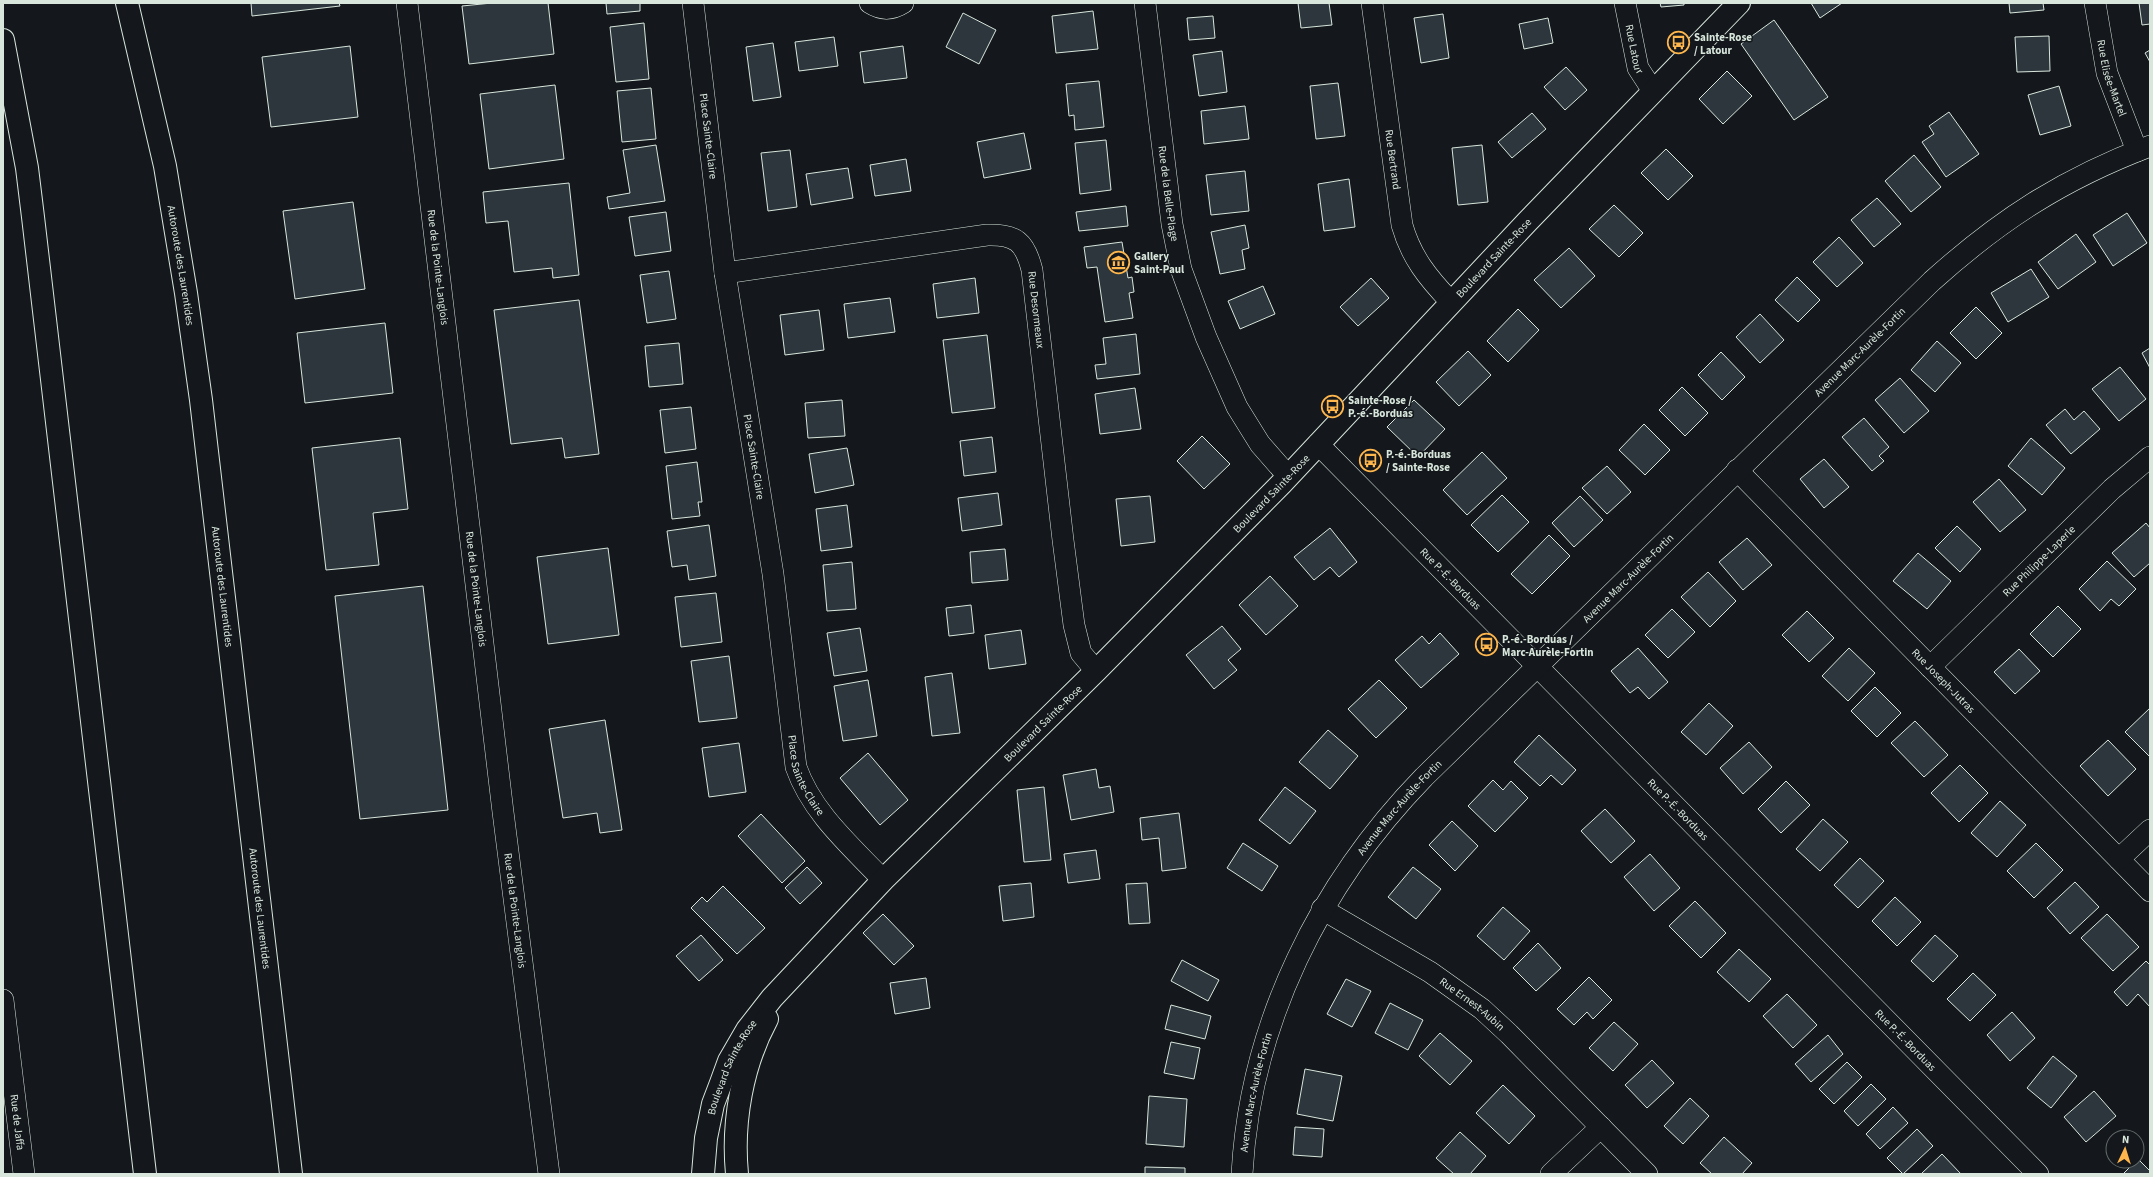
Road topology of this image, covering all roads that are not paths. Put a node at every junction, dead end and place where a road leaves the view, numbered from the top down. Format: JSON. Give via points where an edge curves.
{"nodes":[{"id":1,"x":127,"y":3,"type":"edge"},
{"id":2,"x":407,"y":3,"type":"edge"},
{"id":3,"x":693,"y":3,"type":"edge"},
{"id":4,"x":698,"y":3,"type":"edge"},
{"id":5,"x":870,"y":3,"type":"edge"},
{"id":6,"x":903,"y":3,"type":"edge"},
{"id":7,"x":1145,"y":3,"type":"edge"},
{"id":8,"x":1372,"y":3,"type":"edge"},
{"id":9,"x":1625,"y":3,"type":"edge"},
{"id":10,"x":1739,"y":3,"type":"edge"},
{"id":11,"x":2094,"y":3,"type":"edge"},
{"id":12,"x":3,"y":40,"type":"edge"},
{"id":13,"x":1653,"y":91,"type":"junction"},
{"id":14,"x":2143,"y":148,"type":"edge"},
{"id":15,"x":725,"y":273,"type":"junction"},
{"id":16,"x":1451,"y":302,"type":"junction"},
{"id":17,"x":1318,"y":444,"type":"junction"},
{"id":18,"x":2150,"y":457,"type":"edge"},
{"id":19,"x":1737,"y":470,"type":"junction"},
{"id":20,"x":1288,"y":476,"type":"junction"},
{"id":21,"x":1538,"y":666,"type":"junction"},
{"id":22,"x":1930,"y":667,"type":"junction"},
{"id":23,"x":1096,"y":671,"type":"junction"},
{"id":24,"x":2150,"y":830,"type":"edge"},
{"id":25,"x":2119,"y":859,"type":"junction"},
{"id":26,"x":883,"y":880,"type":"junction"},
{"id":27,"x":2150,"y":891,"type":"edge"},
{"id":28,"x":1322,"y":909,"type":"junction"},
{"id":29,"x":794,"y":975,"type":"junction"},
{"id":30,"x":3,"y":1000,"type":"edge"},
{"id":31,"x":1601,"y":1127,"type":"junction"},
{"id":32,"x":24,"y":1174,"type":"edge"},
{"id":33,"x":145,"y":1174,"type":"edge"},
{"id":34,"x":292,"y":1174,"type":"edge"},
{"id":35,"x":549,"y":1174,"type":"edge"},
{"id":36,"x":703,"y":1174,"type":"edge"},
{"id":37,"x":737,"y":1174,"type":"edge"},
{"id":38,"x":1242,"y":1174,"type":"edge"},
{"id":39,"x":1551,"y":1174,"type":"edge"},
{"id":40,"x":1647,"y":1174,"type":"edge"},
{"id":41,"x":2038,"y":1174,"type":"edge"}],
"edges":[{"from":1,"to":34,"type":"main road","name":"Autoroute des Laurentides","via":[[164,166],[186,293],[201,400]]},
{"from":2,"to":35,"type":"street","name":"Rue de la Pointe-Langlois","via":[[500,789]]},
{"from":3,"to":4,"type":"street","name":"Place Sainte-Claire"},
{"from":3,"to":15,"type":"street","name":"Place Sainte-Claire"},
{"from":5,"to":6,"type":"street","via":[[883,8],[893,8]]},
{"from":7,"to":20,"type":"street","name":"Rue de la Belle-Plage","via":[[1172,224],[1181,269],[1206,337],[1237,407],[1260,444]]},
{"from":8,"to":16,"type":"street","name":"Rue Bertrand","via":[[1402,225],[1408,246],[1418,264]]},
{"from":9,"to":13,"type":"street","name":"Rue Latour","via":[[1638,68]]},
{"from":10,"to":13,"type":"main road","name":"Boulevard Sainte-Rose"},
{"from":11,"to":14,"type":"street","name":"Rue Elisée-Martel","via":[[2108,73]]},
{"from":12,"to":33,"type":"main road","via":[[33,217]]},
{"from":13,"to":16,"type":"main road","name":"Boulevard Sainte-Rose"},
{"from":14,"to":19,"type":"street","name":"Avenue Marc-Aurèle-Fortin","via":[[2100,166],[2046,194],[2010,217],[1965,252]]},
{"from":15,"to":23,"type":"street","name":"Rue Desormeaux","via":[[987,235],[1008,236],[1023,246],[1032,270],[1074,625],[1081,653]]},
{"from":15,"to":26,"type":"street","name":"Place Sainte-Claire","via":[[773,574],[796,767],[807,792],[825,818]]},
{"from":16,"to":17,"type":"main road","name":"Boulevard Sainte-Rose"},
{"from":17,"to":20,"type":"main road","name":"Boulevard Sainte-Rose"},
{"from":17,"to":21,"type":"street","name":"Rue P.-É.-Borduas"},
{"from":18,"to":22,"type":"street","name":"Rue Philippe-Laperle","via":[[2112,490]]},
{"from":19,"to":21,"type":"street","name":"Avenue Marc-Aurèle-Fortin"},
{"from":19,"to":22,"type":"street","name":"Rue Joseph-Jutras"},
{"from":20,"to":23,"type":"main road","name":"Boulevard Sainte-Rose"},
{"from":21,"to":28,"type":"street","name":"Avenue Marc-Aurèle-Fortin","via":[[1388,815],[1356,856]]},
{"from":21,"to":41,"type":"street","name":"Rue P.-É.-Borduas"},
{"from":22,"to":25,"type":"street","name":"Rue Joseph-Jutras"},
{"from":23,"to":26,"type":"main road","name":"Boulevard Sainte-Rose"},
{"from":24,"to":25,"type":"street"},
{"from":25,"to":27,"type":"street","name":"Rue Joseph-Jutras"},
{"from":26,"to":29,"type":"main road","name":"Boulevard Sainte-Rose"},
{"from":28,"to":31,"type":"street","name":"Rue Ernest-Aubin","via":[[1430,972],[1477,1005]]},
{"from":28,"to":38,"type":"street","name":"Avenue Marc-Aurèle-Fortin","via":[[1290,973],[1266,1038],[1250,1103]]},
{"from":29,"to":36,"type":"main road","name":"Boulevard Sainte-Rose","via":[[752,1023],[729,1061],[712,1110],[706,1138]]},
{"from":29,"to":37,"type":"main road","name":"Boulevard Sainte-Rose","via":[[765,1022],[743,1083],[736,1126]]},
{"from":30,"to":32,"type":"street","name":"Rue de Jaffa"},
{"from":31,"to":39,"type":"street"},
{"from":31,"to":40,"type":"street","name":"Rue Ernest-Aubin"}]}
